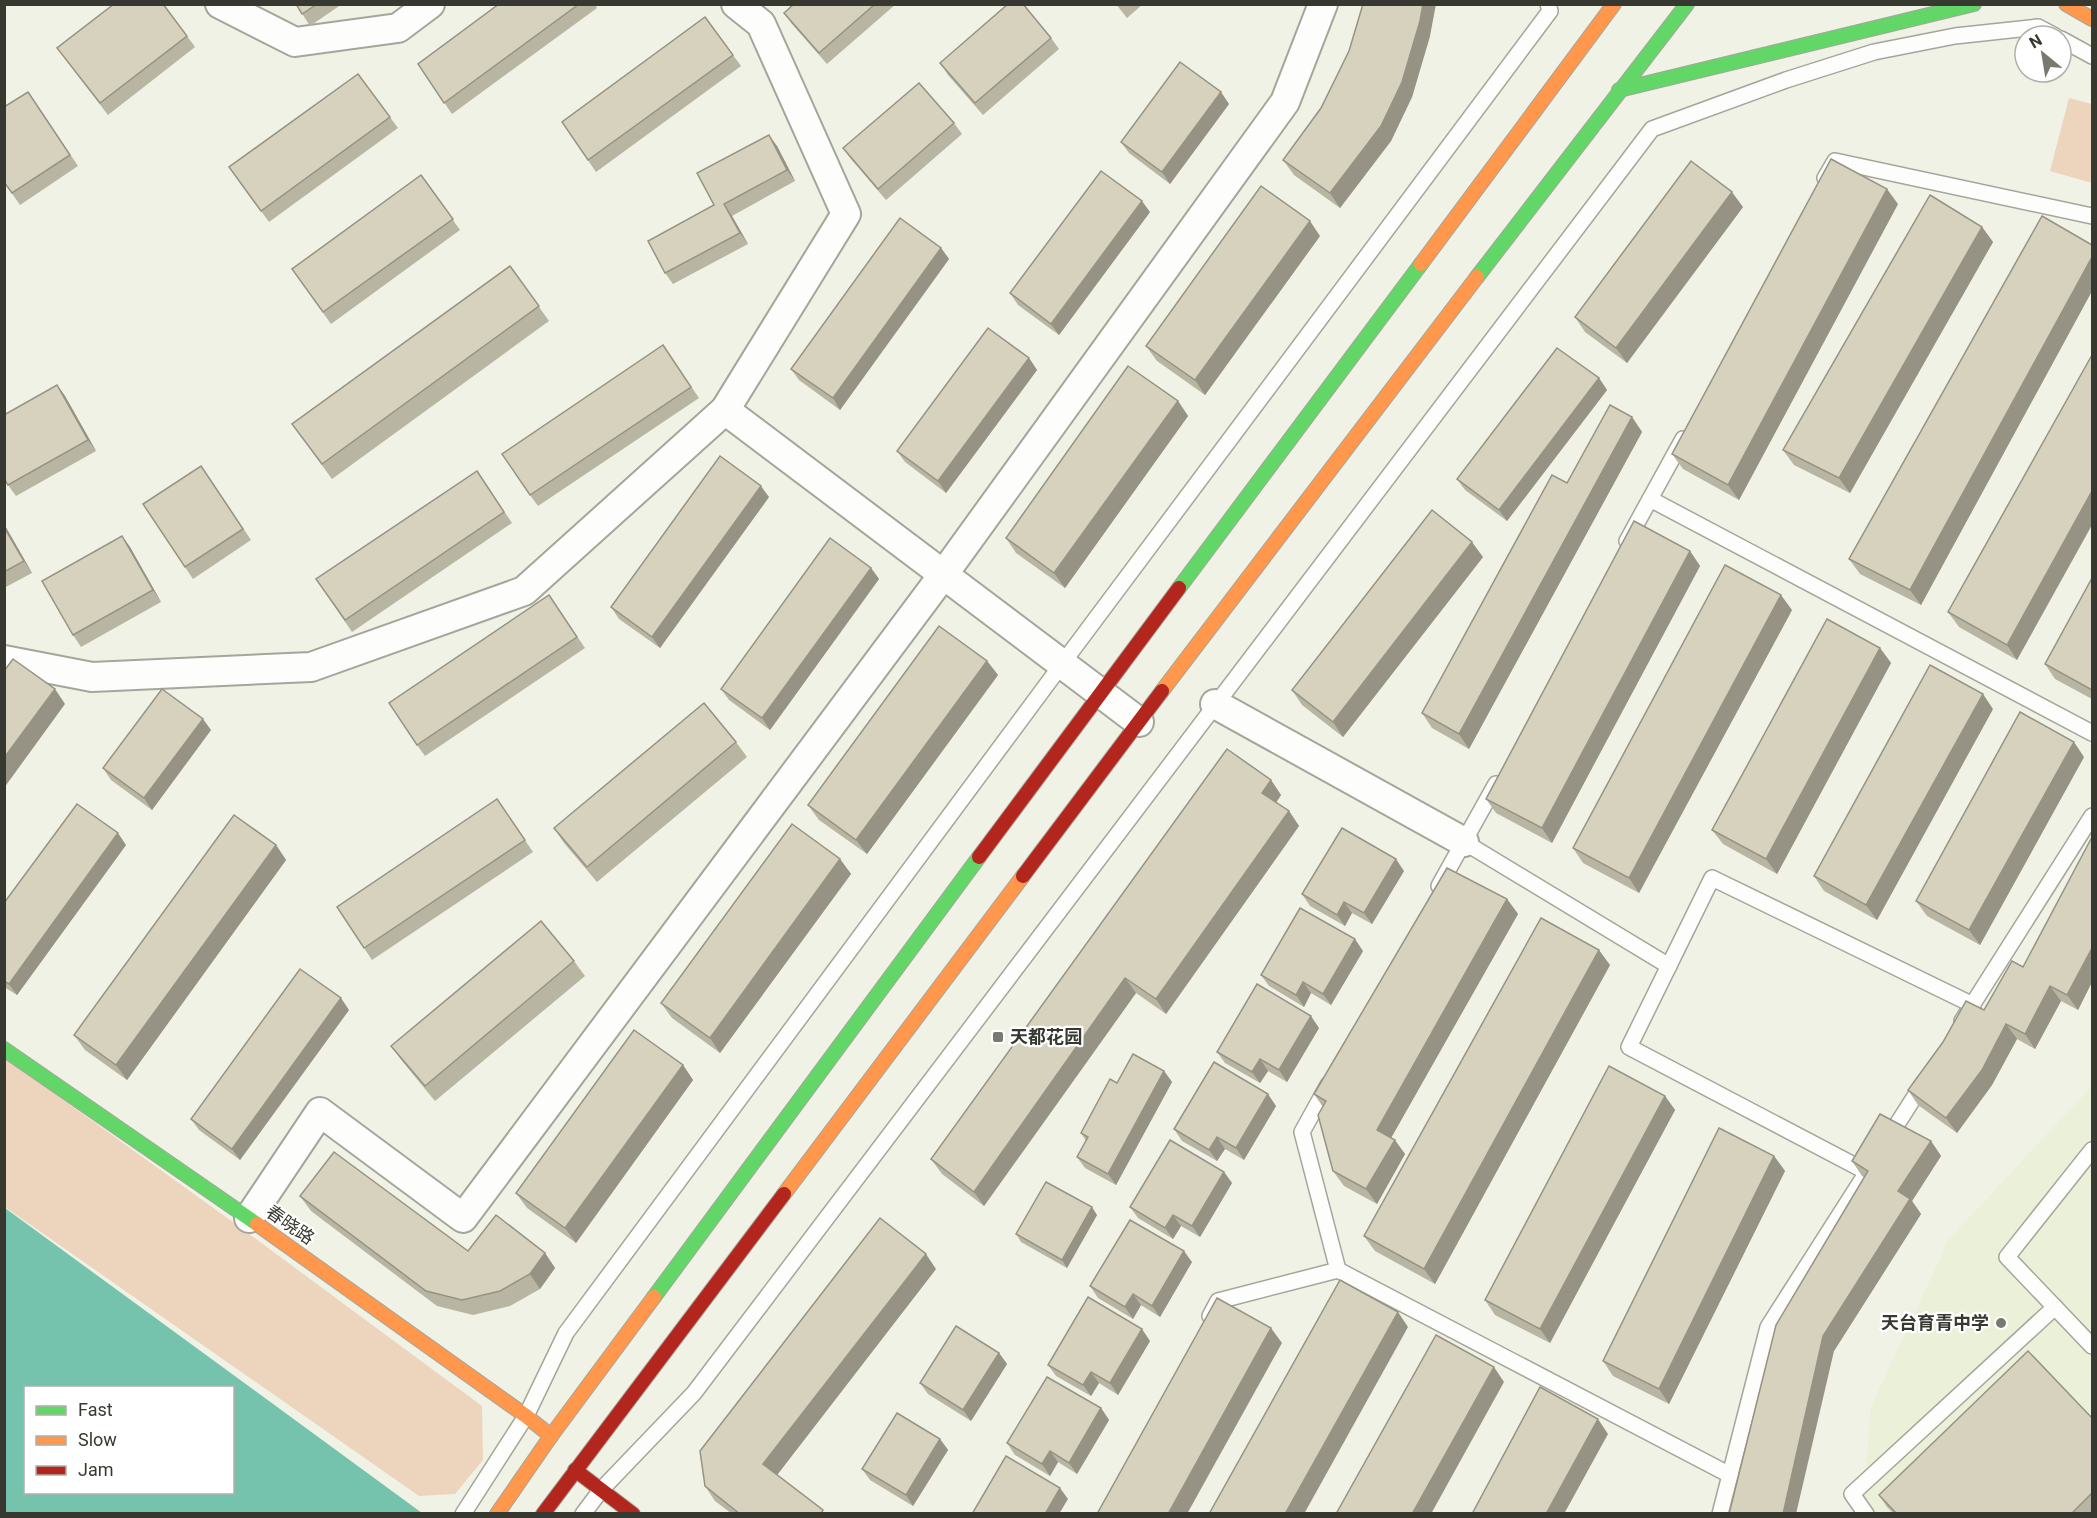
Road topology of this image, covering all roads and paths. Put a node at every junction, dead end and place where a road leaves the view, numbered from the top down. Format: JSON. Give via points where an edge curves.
{"nodes":[{"id":1,"x":220,"y":4,"type":"edge"},
{"id":2,"x":430,"y":4,"type":"edge"},
{"id":3,"x":736,"y":4,"type":"edge"},
{"id":4,"x":1323,"y":4,"type":"edge"},
{"id":5,"x":1548,"y":4,"type":"edge"},
{"id":6,"x":1614,"y":4,"type":"edge"},
{"id":7,"x":1687,"y":4,"type":"edge"},
{"id":8,"x":1974,"y":4,"type":"edge"},
{"id":9,"x":2066,"y":4,"type":"edge"},
{"id":10,"x":1593,"y":14,"type":"dead end"},
{"id":11,"x":2092,"y":19,"type":"edge"},
{"id":12,"x":2013,"y":30,"type":"edge"},
{"id":13,"x":1593,"y":34,"type":"junction"},
{"id":14,"x":2073,"y":46,"type":"edge"},
{"id":15,"x":2092,"y":56,"type":"edge"},
{"id":16,"x":1619,"y":90,"type":"junction"},
{"id":17,"x":1818,"y":192,"type":"edge"},
{"id":18,"x":2092,"y":216,"type":"edge"},
{"id":19,"x":725,"y":410,"type":"junction"},
{"id":20,"x":1689,"y":428,"type":"edge"},
{"id":21,"x":1650,"y":499,"type":"junction"},
{"id":22,"x":1622,"y":551,"type":"edge"},
{"id":23,"x":943,"y":575,"type":"junction"},
{"id":24,"x":4,"y":660,"type":"edge"},
{"id":25,"x":1062,"y":664,"type":"junction"},
{"id":26,"x":1100,"y":693,"type":"junction"},
{"id":27,"x":1215,"y":704,"type":"junction"},
{"id":28,"x":1139,"y":722,"type":"junction"},
{"id":29,"x":2092,"y":733,"type":"edge"},
{"id":30,"x":1504,"y":769,"type":"edge"},
{"id":31,"x":2092,"y":816,"type":"edge"},
{"id":32,"x":1464,"y":842,"type":"junction"},
{"id":33,"x":1430,"y":904,"type":"edge"},
{"id":34,"x":1669,"y":966,"type":"junction"},
{"id":35,"x":1973,"y":1005,"type":"junction"},
{"id":36,"x":1954,"y":1035,"type":"edge"},
{"id":37,"x":4,"y":1049,"type":"edge"},
{"id":38,"x":1337,"y":1070,"type":"edge"},
{"id":39,"x":1929,"y":1074,"type":"edge"},
{"id":40,"x":2092,"y":1150,"type":"edge"},
{"id":41,"x":1867,"y":1172,"type":"junction"},
{"id":42,"x":249,"y":1218,"type":"junction"},
{"id":43,"x":1338,"y":1270,"type":"junction"},
{"id":44,"x":2055,"y":1307,"type":"junction"},
{"id":45,"x":1202,"y":1332,"type":"edge"},
{"id":46,"x":2092,"y":1346,"type":"edge"},
{"id":47,"x":526,"y":1416,"type":"junction"},
{"id":48,"x":551,"y":1436,"type":"junction"},
{"id":49,"x":575,"y":1470,"type":"junction"},
{"id":50,"x":1730,"y":1475,"type":"junction"},
{"id":51,"x":601,"y":1490,"type":"junction"},
{"id":52,"x":464,"y":1511,"type":"edge"},
{"id":53,"x":497,"y":1514,"type":"edge"},
{"id":54,"x":543,"y":1514,"type":"edge"},
{"id":55,"x":583,"y":1514,"type":"edge"},
{"id":56,"x":633,"y":1514,"type":"edge"},
{"id":57,"x":1720,"y":1514,"type":"edge"},
{"id":58,"x":1866,"y":1514,"type":"edge"}],
"edges":[{"from":1,"to":2,"type":"street","via":[[295,42],[398,28]]},
{"from":3,"to":19,"type":"street","via":[[761,24],[846,214]]},
{"from":4,"to":23,"type":"street","via":[[1285,102]]},
{"from":5,"to":25,"type":"lane","via":[[1550,11]]},
{"from":6,"to":13,"type":"main road"},
{"from":7,"to":16,"type":"main road"},
{"from":8,"to":16,"type":"main road"},
{"from":9,"to":11,"type":"main road"},
{"from":10,"to":13,"type":"main road"},
{"from":12,"to":27,"type":"lane","via":[[1874,52],[1652,129]]},
{"from":13,"to":26,"type":"main road"},
{"from":14,"to":15,"type":"lane"},
{"from":16,"to":28,"type":"main road"},
{"from":17,"to":18,"type":"lane","via":[[1835,161]]},
{"from":19,"to":23,"type":"street"},
{"from":19,"to":24,"type":"street","via":[[524,591],[310,667],[92,677]]},
{"from":20,"to":21,"type":"lane"},
{"from":21,"to":22,"type":"lane"},
{"from":21,"to":29,"type":"lane"},
{"from":23,"to":25,"type":"street"},
{"from":23,"to":42,"type":"street","via":[[463,1218],[320,1112]]},
{"from":25,"to":26,"type":"street"},
{"from":25,"to":47,"type":"lane","via":[[566,1333]]},
{"from":26,"to":28,"type":"street"},
{"from":26,"to":48,"type":"main road"},
{"from":27,"to":32,"type":"street"},
{"from":27,"to":51,"type":"lane","via":[[694,1393]]},
{"from":28,"to":49,"type":"main road"},
{"from":30,"to":32,"type":"lane"},
{"from":31,"to":35,"type":"lane"},
{"from":32,"to":33,"type":"lane"},
{"from":32,"to":34,"type":"lane"},
{"from":34,"to":35,"type":"lane","via":[[1712,878]]},
{"from":34,"to":41,"type":"lane","via":[[1629,1047]]},
{"from":35,"to":36,"type":"lane"},
{"from":37,"to":42,"type":"main road","name":"春晓路"},
{"from":38,"to":43,"type":"lane","via":[[1302,1132]]},
{"from":39,"to":41,"type":"lane"},
{"from":40,"to":44,"type":"lane","via":[[2007,1257]]},
{"from":41,"to":50,"type":"lane","via":[[1768,1328]]},
{"from":42,"to":47,"type":"main road","name":"春晓路"},
{"from":43,"to":45,"type":"lane","via":[[1218,1301]]},
{"from":43,"to":50,"type":"lane"},
{"from":44,"to":46,"type":"lane"},
{"from":44,"to":58,"type":"lane","via":[[1852,1494]]},
{"from":47,"to":48,"type":"main road","name":"春晓路"},
{"from":47,"to":52,"type":"lane"},
{"from":48,"to":53,"type":"main road"},
{"from":49,"to":51,"type":"main road"},
{"from":49,"to":54,"type":"main road"},
{"from":50,"to":57,"type":"lane"},
{"from":51,"to":55,"type":"lane"},
{"from":51,"to":56,"type":"main road"}]}
